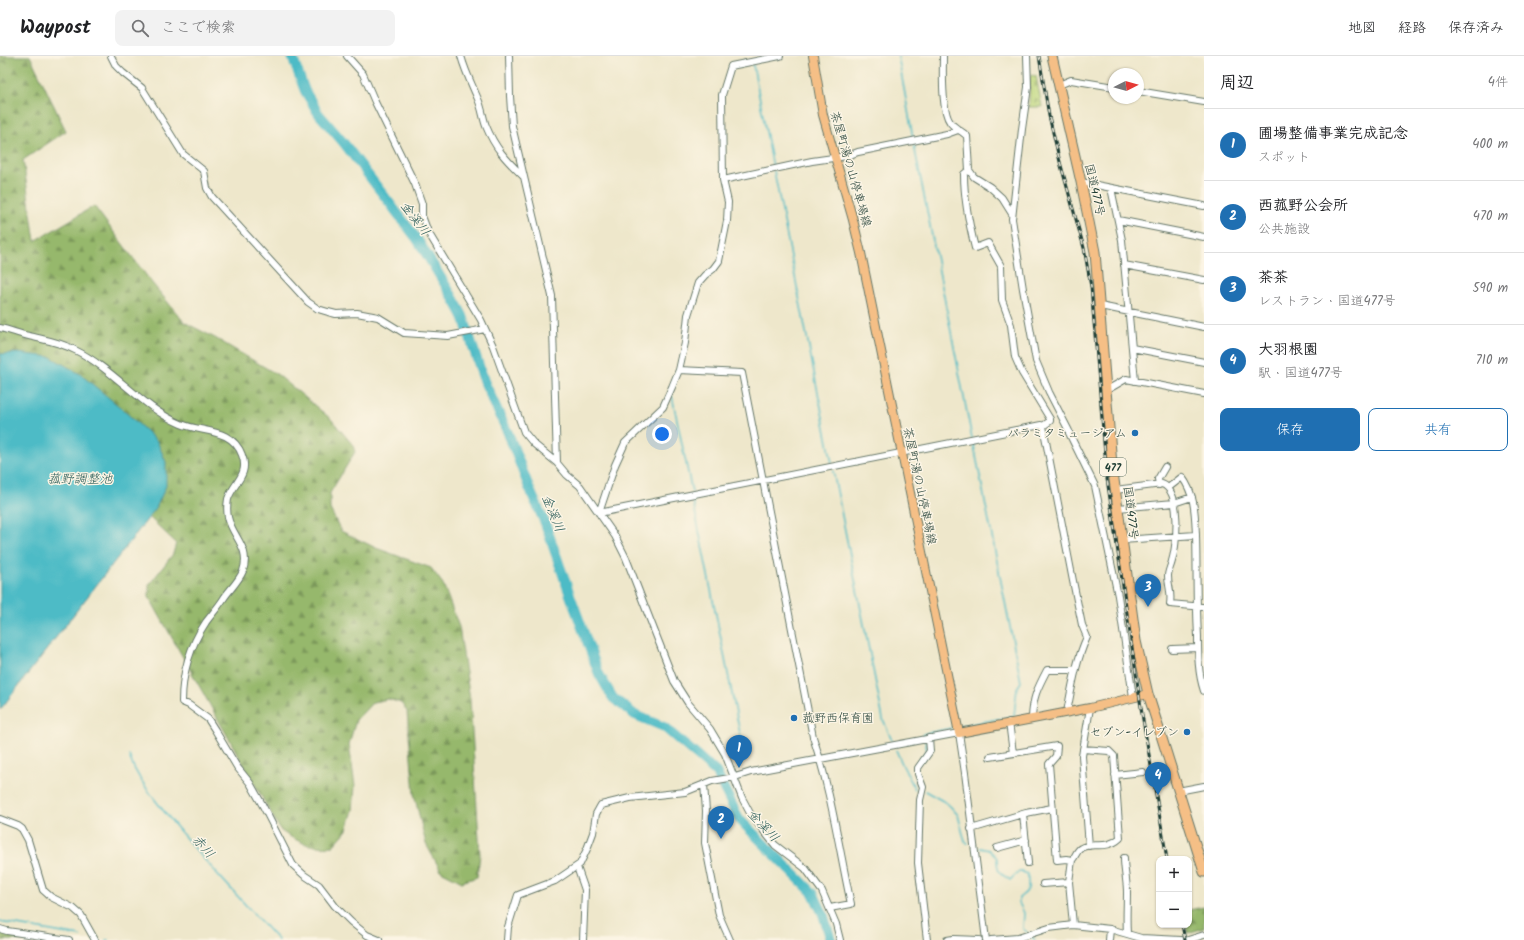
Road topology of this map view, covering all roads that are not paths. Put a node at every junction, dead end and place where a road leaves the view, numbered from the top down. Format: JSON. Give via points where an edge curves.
{"nodes":[{"id":1,"x":111,"y":56,"type":"edge"},
{"id":2,"x":347,"y":56,"type":"edge"},
{"id":3,"x":461,"y":56,"type":"edge"},
{"id":4,"x":509,"y":56,"type":"edge"},
{"id":5,"x":780,"y":56,"type":"edge"},
{"id":6,"x":813,"y":56,"type":"edge"},
{"id":7,"x":943,"y":56,"type":"edge"},
{"id":8,"x":1027,"y":56,"type":"edge"},
{"id":9,"x":1052,"y":56,"type":"edge"},
{"id":10,"x":747,"y":59,"type":"edge"},
{"id":11,"x":1059,"y":85,"type":"junction"},
{"id":12,"x":1108,"y":86,"type":"edge"},
{"id":13,"x":1144,"y":92,"type":"edge"},
{"id":14,"x":1204,"y":102,"type":"edge"},
{"id":15,"x":958,"y":130,"type":"junction"},
{"id":16,"x":835,"y":158,"type":"junction"},
{"id":17,"x":969,"y":170,"type":"junction"},
{"id":18,"x":523,"y":176,"type":"junction"},
{"id":19,"x":723,"y":180,"type":"junction"},
{"id":20,"x":1081,"y":182,"type":"junction"},
{"id":21,"x":1110,"y":188,"type":"junction"},
{"id":22,"x":1204,"y":206,"type":"edge"},
{"id":23,"x":1012,"y":214,"type":"junction"},
{"id":24,"x":1118,"y":220,"type":"junction"},
{"id":25,"x":1204,"y":237,"type":"edge"},
{"id":26,"x":1124,"y":265,"type":"junction"},
{"id":27,"x":1204,"y":280,"type":"edge"},
{"id":28,"x":1100,"y":306,"type":"junction"},
{"id":29,"x":1128,"y":311,"type":"junction"},
{"id":30,"x":1204,"y":327,"type":"edge"},
{"id":31,"x":0,"y":328,"type":"edge"},
{"id":32,"x":483,"y":329,"type":"junction"},
{"id":33,"x":1132,"y":348,"type":"junction"},
{"id":34,"x":1204,"y":362,"type":"edge"},
{"id":35,"x":679,"y":370,"type":"junction"},
{"id":36,"x":1135,"y":381,"type":"junction"},
{"id":37,"x":1107,"y":390,"type":"junction"},
{"id":38,"x":1204,"y":394,"type":"edge"},
{"id":39,"x":1043,"y":426,"type":"junction"},
{"id":40,"x":901,"y":453,"type":"junction"},
{"id":41,"x":557,"y":463,"type":"junction"},
{"id":42,"x":1165,"y":467,"type":"dead end"},
{"id":43,"x":763,"y":480,"type":"junction"},
{"id":44,"x":1159,"y":485,"type":"junction"},
{"id":45,"x":1168,"y":488,"type":"junction"},
{"id":46,"x":1115,"y":490,"type":"junction"},
{"id":47,"x":1192,"y":497,"type":"junction"},
{"id":48,"x":1174,"y":503,"type":"junction"},
{"id":49,"x":1118,"y":508,"type":"junction"},
{"id":50,"x":599,"y":513,"type":"junction"},
{"id":51,"x":1196,"y":535,"type":"junction"},
{"id":52,"x":1177,"y":536,"type":"junction"},
{"id":53,"x":1122,"y":540,"type":"junction"},
{"id":54,"x":1196,"y":607,"type":"junction"},
{"id":55,"x":1204,"y":607,"type":"edge"},
{"id":56,"x":1198,"y":648,"type":"junction"},
{"id":57,"x":1172,"y":649,"type":"dead end"},
{"id":58,"x":1201,"y":657,"type":"edge"},
{"id":59,"x":1075,"y":670,"type":"junction"},
{"id":60,"x":1204,"y":691,"type":"edge"},
{"id":61,"x":1148,"y":694,"type":"junction"},
{"id":62,"x":1133,"y":697,"type":"junction"},
{"id":63,"x":1090,"y":708,"type":"junction"},
{"id":64,"x":1067,"y":712,"type":"junction"},
{"id":65,"x":1032,"y":718,"type":"junction"},
{"id":66,"x":1009,"y":722,"type":"junction"},
{"id":67,"x":958,"y":729,"type":"junction"},
{"id":68,"x":929,"y":738,"type":"junction"},
{"id":69,"x":1083,"y":750,"type":"junction"},
{"id":70,"x":1013,"y":753,"type":"junction"},
{"id":71,"x":990,"y":757,"type":"dead end"},
{"id":72,"x":821,"y":760,"type":"junction"},
{"id":73,"x":1143,"y":772,"type":"dead end"},
{"id":74,"x":1115,"y":775,"type":"junction"},
{"id":75,"x":732,"y":777,"type":"junction"},
{"id":76,"x":705,"y":783,"type":"junction"},
{"id":77,"x":1204,"y":786,"type":"edge"},
{"id":78,"x":1178,"y":791,"type":"junction"},
{"id":79,"x":1052,"y":808,"type":"junction"},
{"id":80,"x":1023,"y":814,"type":"junction"},
{"id":81,"x":0,"y":819,"type":"edge"},
{"id":82,"x":971,"y":829,"type":"junction"},
{"id":83,"x":1026,"y":840,"type":"junction"},
{"id":84,"x":1089,"y":846,"type":"junction"},
{"id":85,"x":997,"y":848,"type":"dead end"},
{"id":86,"x":1124,"y":858,"type":"dead end"},
{"id":87,"x":1072,"y":860,"type":"junction"},
{"id":88,"x":1028,"y":863,"type":"dead end"},
{"id":89,"x":577,"y":867,"type":"junction"},
{"id":90,"x":1204,"y":872,"type":"edge"},
{"id":91,"x":1069,"y":882,"type":"junction"},
{"id":92,"x":1043,"y":884,"type":"dead end"},
{"id":93,"x":830,"y":908,"type":"junction"},
{"id":94,"x":1073,"y":925,"type":"junction"},
{"id":95,"x":0,"y":929,"type":"edge"},
{"id":96,"x":1110,"y":929,"type":"junction"},
{"id":97,"x":1127,"y":933,"type":"junction"},
{"id":98,"x":1204,"y":935,"type":"edge"},
{"id":99,"x":1028,"y":936,"type":"edge"},
{"id":100,"x":1140,"y":939,"type":"edge"},
{"id":101,"x":69,"y":940,"type":"edge"},
{"id":102,"x":95,"y":940,"type":"edge"},
{"id":103,"x":379,"y":940,"type":"edge"},
{"id":104,"x":507,"y":940,"type":"edge"},
{"id":105,"x":582,"y":940,"type":"edge"},
{"id":106,"x":730,"y":940,"type":"edge"},
{"id":107,"x":840,"y":940,"type":"edge"},
{"id":108,"x":927,"y":940,"type":"edge"},
{"id":109,"x":947,"y":940,"type":"edge"},
{"id":110,"x":979,"y":940,"type":"edge"},
{"id":111,"x":986,"y":940,"type":"edge"},
{"id":112,"x":991,"y":940,"type":"edge"},
{"id":113,"x":1109,"y":940,"type":"edge"},
{"id":114,"x":1181,"y":940,"type":"edge"},
{"id":115,"x":1188,"y":940,"type":"edge"}],
"edges":[{"from":1,"to":32,"type":"street","via":[[122,73],[142,88],[183,154],[204,171],[207,188],[212,197],[308,302],[318,309],[336,314],[357,313],[378,317],[404,333],[448,336]]},
{"from":2,"to":32,"type":"street","via":[[366,78],[415,184],[428,232],[481,320]]},
{"from":3,"to":18,"type":"street","via":[[496,148]]},
{"from":4,"to":18,"type":"street","via":[[512,126]]},
{"from":5,"to":10,"type":"street"},
{"from":6,"to":16,"type":"main road","name":"茶屋町湯の山停車場線","via":[[823,115]]},
{"from":7,"to":15,"type":"street","via":[[947,116]]},
{"from":8,"to":23,"type":"street","via":[[1029,77]]},
{"from":9,"to":11,"type":"highway","name":"国道477号","number":"477"},
{"from":10,"to":19,"type":"street","via":[[731,66],[722,95]]},
{"from":11,"to":12,"type":"street","via":[[1071,80]]},
{"from":11,"to":20,"type":"highway","name":"国道477号","number":"477"},
{"from":13,"to":14,"type":"street"},
{"from":15,"to":16,"type":"street"},
{"from":15,"to":17,"type":"street","via":[[967,136]]},
{"from":16,"to":19,"type":"street"},
{"from":16,"to":40,"type":"main road","name":"茶屋町湯の山停車場線","via":[[854,220]]},
{"from":17,"to":23,"type":"street","via":[[974,177],[1002,198]]},
{"from":17,"to":39,"type":"street","via":[[964,174],[964,193],[976,248],[988,243],[1001,266],[1002,300],[1011,325],[1015,357],[1050,419]]},
{"from":18,"to":41,"type":"street","via":[[552,296]]},
{"from":19,"to":35,"type":"street","via":[[728,202],[719,261],[698,284],[688,315]]},
{"from":20,"to":21,"type":"street"},
{"from":20,"to":28,"type":"highway","name":"国道477号","number":"477","via":[[1095,252]]},
{"from":21,"to":22,"type":"street"},
{"from":21,"to":24,"type":"street"},
{"from":23,"to":62,"type":"street","via":[[1036,361],[1095,486],[1118,596]]},
{"from":24,"to":25,"type":"street"},
{"from":24,"to":26,"type":"street"},
{"from":26,"to":27,"type":"street"},
{"from":26,"to":29,"type":"street"},
{"from":28,"to":29,"type":"street"},
{"from":28,"to":37,"type":"highway","name":"国道477号","number":"477"},
{"from":29,"to":30,"type":"street"},
{"from":29,"to":33,"type":"street"},
{"from":31,"to":103,"type":"street","via":[[76,350],[105,369],[165,416],[190,427],[220,433],[233,440],[238,447],[244,461],[244,469],[228,499],[228,513],[243,546],[244,566],[239,578],[206,622],[191,652],[184,674],[182,702],[208,719],[237,767],[250,783],[293,865],[319,885],[335,906],[352,922]]},
{"from":32,"to":41,"type":"street","via":[[493,346],[524,432]]},
{"from":33,"to":34,"type":"street"},
{"from":33,"to":36,"type":"street"},
{"from":35,"to":43,"type":"street","via":[[742,373]]},
{"from":35,"to":50,"type":"street","via":[[663,406],[625,444],[615,464]]},
{"from":36,"to":37,"type":"street","via":[[1126,379]]},
{"from":36,"to":38,"type":"street"},
{"from":37,"to":46,"type":"highway","name":"国道477号","number":"477"},
{"from":39,"to":40,"type":"street"},
{"from":39,"to":59,"type":"street","via":[[1082,625],[1087,637]]},
{"from":40,"to":43,"type":"street"},
{"from":40,"to":67,"type":"main road","name":"茶屋町湯の山停車場線"},
{"from":41,"to":50,"type":"street","via":[[580,486]]},
{"from":42,"to":44,"type":"street","via":[[1158,479]]},
{"from":43,"to":50,"type":"street"},
{"from":43,"to":72,"type":"street","via":[[813,737]]},
{"from":44,"to":45,"type":"street"},
{"from":44,"to":46,"type":"street"},
{"from":45,"to":47,"type":"street","via":[[1182,477]]},
{"from":45,"to":48,"type":"street"},
{"from":46,"to":49,"type":"highway","name":"国道477号","number":"477"},
{"from":47,"to":48,"type":"street"},
{"from":47,"to":51,"type":"street"},
{"from":48,"to":49,"type":"street"},
{"from":48,"to":52,"type":"street"},
{"from":49,"to":53,"type":"highway","name":"国道477号","number":"477"},
{"from":50,"to":75,"type":"street","via":[[626,558],[674,681],[725,754]]},
{"from":51,"to":52,"type":"street"},
{"from":51,"to":54,"type":"street"},
{"from":52,"to":53,"type":"street"},
{"from":52,"to":54,"type":"street","via":[[1167,575],[1172,594],[1170,604]]},
{"from":53,"to":61,"type":"highway","name":"国道477号","number":"477","via":[[1136,641]]},
{"from":54,"to":55,"type":"street"},
{"from":54,"to":56,"type":"street"},
{"from":56,"to":57,"type":"street"},
{"from":56,"to":58,"type":"street"},
{"from":58,"to":60,"type":"street","via":[[1200,675]]},
{"from":59,"to":64,"type":"street"},
{"from":59,"to":65,"type":"street","via":[[1047,670],[1032,702]]},
{"from":61,"to":62,"type":"main road"},
{"from":61,"to":78,"type":"highway","name":"国道477号","number":"477"},
{"from":62,"to":63,"type":"main road"},
{"from":63,"to":64,"type":"main road"},
{"from":63,"to":69,"type":"street"},
{"from":64,"to":65,"type":"main road"},
{"from":65,"to":66,"type":"main road"},
{"from":66,"to":67,"type":"main road"},
{"from":66,"to":70,"type":"street"},
{"from":67,"to":68,"type":"street"},
{"from":67,"to":82,"type":"street"},
{"from":68,"to":72,"type":"street"},
{"from":68,"to":108,"type":"street","via":[[930,751],[918,768],[923,787],[918,863]]},
{"from":69,"to":74,"type":"street","via":[[1109,751],[1114,756]]},
{"from":69,"to":84,"type":"street"},
{"from":70,"to":71,"type":"street"},
{"from":70,"to":79,"type":"street","via":[[1057,746],[1056,756],[1049,764]]},
{"from":72,"to":75,"type":"street"},
{"from":72,"to":93,"type":"street","via":[[850,904]]},
{"from":73,"to":74,"type":"street"},
{"from":74,"to":84,"type":"street","via":[[1120,838],[1111,844]]},
{"from":75,"to":76,"type":"street"},
{"from":75,"to":93,"type":"street","via":[[751,815],[775,845],[805,868],[822,891]]},
{"from":76,"to":89,"type":"street","via":[[685,792],[601,804],[587,849]]},
{"from":76,"to":106,"type":"street","via":[[705,844],[719,915]]},
{"from":77,"to":78,"type":"street"},
{"from":78,"to":90,"type":"highway","name":"国道477号","number":"477"},
{"from":79,"to":80,"type":"street"},
{"from":79,"to":87,"type":"street","via":[[1057,860]]},
{"from":80,"to":82,"type":"street"},
{"from":80,"to":83,"type":"street"},
{"from":81,"to":102,"type":"street","via":[[22,829],[28,840],[43,890],[81,915]]},
{"from":82,"to":111,"type":"street"},
{"from":83,"to":85,"type":"street"},
{"from":83,"to":88,"type":"street"},
{"from":84,"to":87,"type":"street","via":[[1077,851]]},
{"from":86,"to":97,"type":"street"},
{"from":87,"to":91,"type":"street"},
{"from":89,"to":104,"type":"street","via":[[555,881],[518,895],[509,923]]},
{"from":89,"to":105,"type":"street","via":[[585,890]]},
{"from":91,"to":92,"type":"street"},
{"from":91,"to":94,"type":"street"},
{"from":93,"to":107,"type":"street"},
{"from":94,"to":96,"type":"street"},
{"from":94,"to":99,"type":"street","via":[[1049,928]]},
{"from":95,"to":101,"type":"street"},
{"from":96,"to":97,"type":"street"},
{"from":96,"to":113,"type":"street"},
{"from":97,"to":100,"type":"street"},
{"from":98,"to":115,"type":"street"},
{"from":99,"to":112,"type":"street"},
{"from":100,"to":114,"type":"street"},
{"from":109,"to":110,"type":"street"}]}
